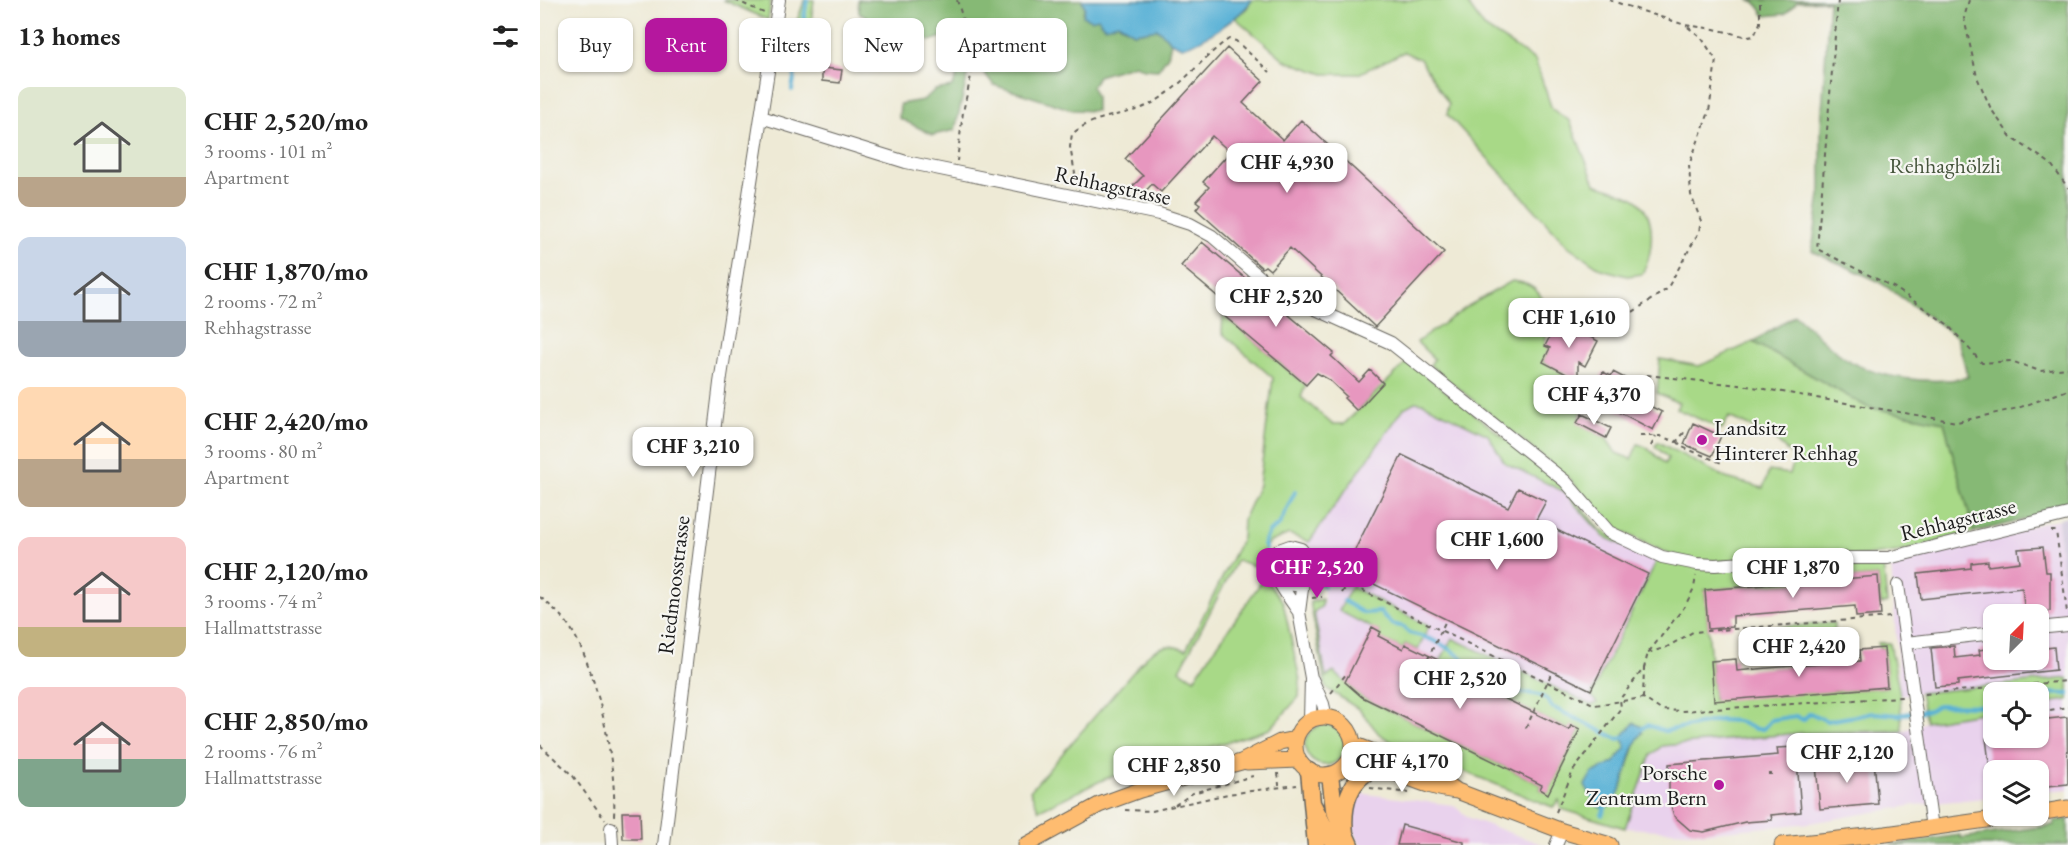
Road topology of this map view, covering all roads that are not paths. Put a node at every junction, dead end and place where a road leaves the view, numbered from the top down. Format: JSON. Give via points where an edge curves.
{"nodes":[{"id":1,"x":780,"y":0,"type":"edge"},
{"id":2,"x":761,"y":117,"type":"junction"},
{"id":3,"x":2068,"y":514,"type":"edge"},
{"id":4,"x":1303,"y":581,"type":"junction"},
{"id":5,"x":1282,"y":583,"type":"junction"},
{"id":6,"x":1898,"y":585,"type":"dead end"},
{"id":7,"x":1299,"y":612,"type":"junction"},
{"id":8,"x":2068,"y":622,"type":"edge"},
{"id":9,"x":2049,"y":626,"type":"edge"},
{"id":10,"x":1983,"y":634,"type":"edge"},
{"id":11,"x":1906,"y":643,"type":"junction"},
{"id":12,"x":1311,"y":678,"type":"junction"},
{"id":13,"x":1326,"y":717,"type":"junction"},
{"id":14,"x":1310,"y":720,"type":"junction"},
{"id":15,"x":1295,"y":739,"type":"junction"},
{"id":16,"x":1353,"y":744,"type":"junction"},
{"id":17,"x":1349,"y":761,"type":"junction"},
{"id":18,"x":1240,"y":762,"type":"junction"},
{"id":19,"x":1377,"y":767,"type":"junction"},
{"id":20,"x":1303,"y":772,"type":"junction"},
{"id":21,"x":1330,"y":775,"type":"junction"},
{"id":22,"x":1457,"y":791,"type":"junction"},
{"id":23,"x":1312,"y":804,"type":"junction"},
{"id":24,"x":2068,"y":808,"type":"edge"},
{"id":25,"x":2049,"y":811,"type":"edge"},
{"id":26,"x":1983,"y":821,"type":"edge"},
{"id":27,"x":611,"y":828,"type":"road end"},
{"id":28,"x":1932,"y":828,"type":"junction"},
{"id":29,"x":1559,"y":838,"type":"edge"},
{"id":30,"x":1343,"y":841,"type":"edge"},
{"id":31,"x":1036,"y":842,"type":"edge"},
{"id":32,"x":612,"y":845,"type":"edge"},
{"id":33,"x":664,"y":845,"type":"edge"},
{"id":34,"x":1316,"y":845,"type":"edge"},
{"id":35,"x":1610,"y":845,"type":"edge"},
{"id":36,"x":1782,"y":845,"type":"edge"}],
"edges":[{"from":1,"to":2,"type":"street","name":"Riedmoosstrasse"},
{"from":2,"to":3,"type":"street","name":"Rehhagstrasse","via":[[906,162],[1159,214],[1190,224],[1212,236],[1276,291],[1391,343],[1565,481],[1609,532],[1662,557],[1697,564],[1888,558]]},
{"from":2,"to":33,"type":"street","name":"Riedmoosstrasse","via":[[720,382]]},
{"from":4,"to":5,"type":"street"},
{"from":4,"to":5,"type":"street","via":[[1310,571],[1308,557],[1301,549],[1290,546],[1279,550],[1271,564],[1273,574]]},
{"from":4,"to":7,"type":"street"},
{"from":5,"to":7,"type":"street"},
{"from":6,"to":11,"type":"street"},
{"from":7,"to":12,"type":"street"},
{"from":8,"to":9,"type":"street"},
{"from":10,"to":11,"type":"street"},
{"from":11,"to":28,"type":"street"},
{"from":12,"to":13,"type":"street"},
{"from":12,"to":14,"type":"street"},
{"from":13,"to":14,"type":"main road"},
{"from":13,"to":16,"type":"main road","via":[[1344,724]]},
{"from":14,"to":15,"type":"main road"},
{"from":15,"to":18,"type":"main road","via":[[1280,742]]},
{"from":15,"to":20,"type":"main road"},
{"from":16,"to":17,"type":"main road"},
{"from":16,"to":22,"type":"main road","via":[[1436,776]]},
{"from":17,"to":19,"type":"main road"},
{"from":17,"to":21,"type":"main road"},
{"from":18,"to":20,"type":"main road"},
{"from":18,"to":31,"type":"main road","via":[[1099,805]]},
{"from":19,"to":22,"type":"main road","via":[[1438,790]]},
{"from":19,"to":30,"type":"highway","via":[[1362,775],[1346,799]]},
{"from":20,"to":21,"type":"main road"},
{"from":20,"to":23,"type":"highway"},
{"from":21,"to":30,"type":"highway"},
{"from":22,"to":29,"type":"main road"},
{"from":23,"to":30,"type":"highway"},
{"from":23,"to":34,"type":"highway"},
{"from":24,"to":25,"type":"main road"},
{"from":26,"to":28,"type":"main road"},
{"from":27,"to":32,"type":"street"},
{"from":28,"to":36,"type":"main road"},
{"from":29,"to":35,"type":"main road"}]}
